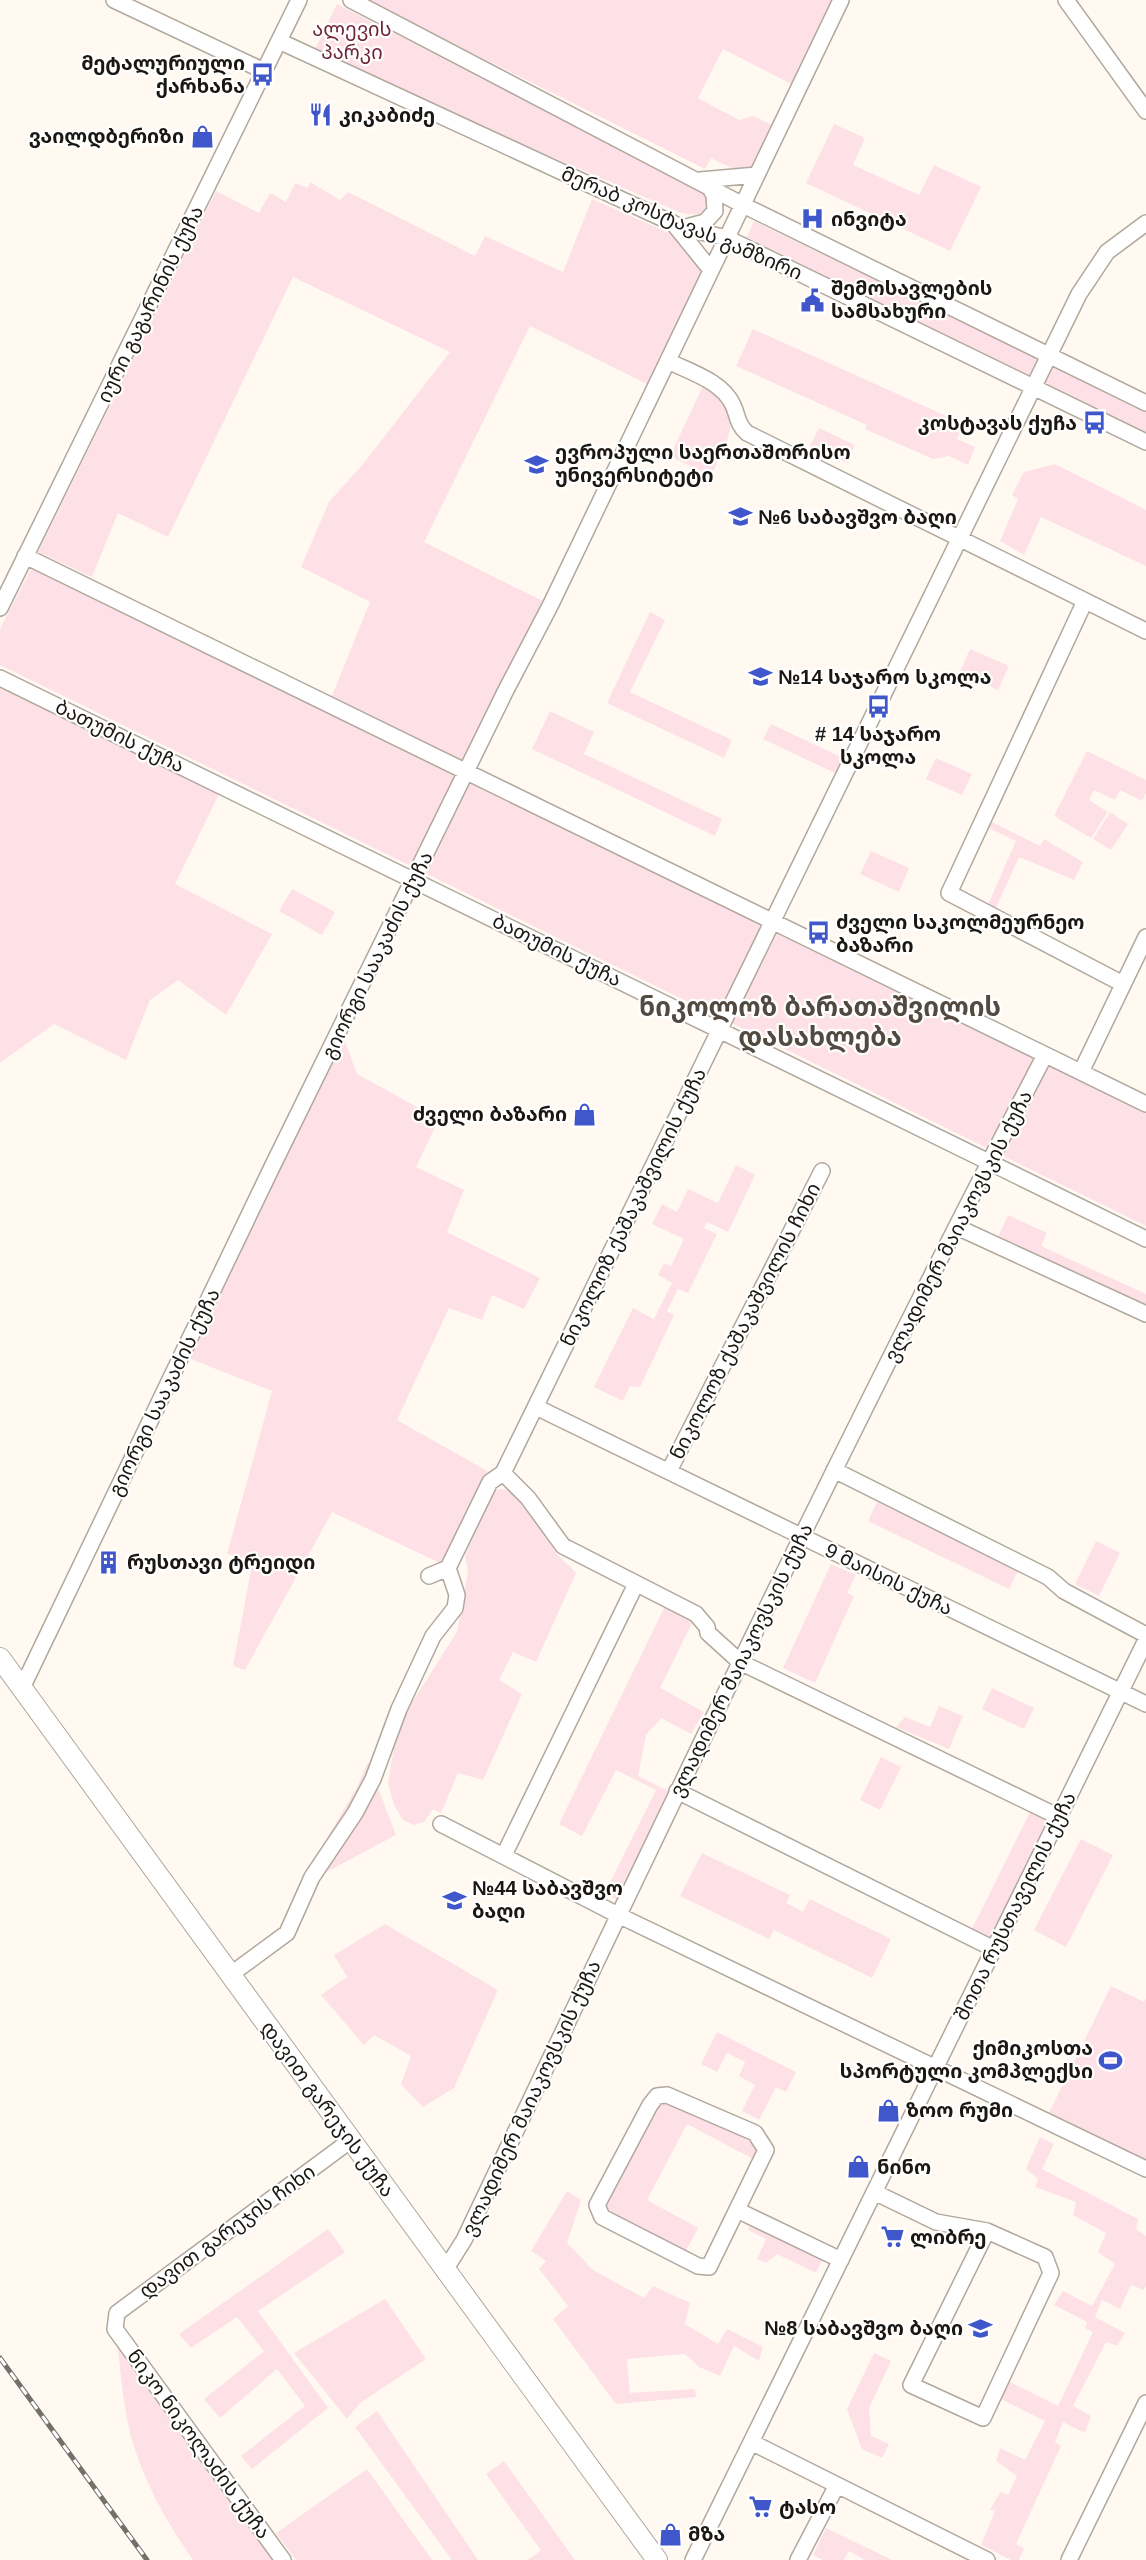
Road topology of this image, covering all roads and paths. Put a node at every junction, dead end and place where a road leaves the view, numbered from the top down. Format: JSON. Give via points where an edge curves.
{"nodes":[{"id":1,"x":299,"y":0,"type":"edge"},
{"id":2,"x":351,"y":0,"type":"edge"},
{"id":3,"x":841,"y":0,"type":"edge"},
{"id":4,"x":1066,"y":0,"type":"edge"},
{"id":5,"x":112,"y":1,"type":"edge"},
{"id":6,"x":279,"y":41,"type":"junction"},
{"id":7,"x":264,"y":71,"type":"junction"},
{"id":8,"x":1146,"y":111,"type":"edge"},
{"id":9,"x":757,"y":175,"type":"junction"},
{"id":10,"x":704,"y":182,"type":"junction"},
{"id":11,"x":743,"y":205,"type":"junction"},
{"id":12,"x":1146,"y":223,"type":"edge"},
{"id":13,"x":678,"y":225,"type":"junction"},
{"id":14,"x":727,"y":238,"type":"junction"},
{"id":15,"x":711,"y":270,"type":"junction"},
{"id":16,"x":1049,"y":356,"type":"junction"},
{"id":17,"x":668,"y":361,"type":"junction"},
{"id":18,"x":1034,"y":388,"type":"junction"},
{"id":19,"x":1146,"y":403,"type":"edge"},
{"id":20,"x":1146,"y":442,"type":"edge"},
{"id":21,"x":959,"y":540,"type":"junction"},
{"id":22,"x":25,"y":556,"type":"junction"},
{"id":23,"x":1085,"y":601,"type":"junction"},
{"id":24,"x":0,"y":608,"type":"edge"},
{"id":25,"x":1146,"y":631,"type":"edge"},
{"id":26,"x":0,"y":678,"type":"edge"},
{"id":27,"x":466,"y":772,"type":"junction"},
{"id":28,"x":414,"y":880,"type":"junction"},
{"id":29,"x":772,"y":921,"type":"junction"},
{"id":30,"x":1146,"y":937,"type":"edge"},
{"id":31,"x":1123,"y":984,"type":"junction"},
{"id":32,"x":718,"y":1029,"type":"junction"},
{"id":33,"x":1045,"y":1055,"type":"junction"},
{"id":34,"x":1081,"y":1072,"type":"junction"},
{"id":35,"x":1146,"y":1104,"type":"edge"},
{"id":36,"x":990,"y":1162,"type":"junction"},
{"id":37,"x":822,"y":1171,"type":"dead end"},
{"id":38,"x":957,"y":1227,"type":"junction"},
{"id":39,"x":1146,"y":1239,"type":"edge"},
{"id":40,"x":1146,"y":1314,"type":"edge"},
{"id":41,"x":536,"y":1407,"type":"junction"},
{"id":42,"x":834,"y":1470,"type":"junction"},
{"id":43,"x":669,"y":1472,"type":"junction"},
{"id":44,"x":504,"y":1473,"type":"junction"},
{"id":45,"x":801,"y":1536,"type":"junction"},
{"id":46,"x":448,"y":1568,"type":"junction"},
{"id":47,"x":429,"y":1576,"type":"dead end"},
{"id":48,"x":636,"y":1584,"type":"junction"},
{"id":49,"x":1146,"y":1635,"type":"edge"},
{"id":50,"x":1146,"y":1640,"type":"edge"},
{"id":51,"x":0,"y":1658,"type":"edge"},
{"id":52,"x":740,"y":1662,"type":"junction"},
{"id":53,"x":22,"y":1688,"type":"junction"},
{"id":54,"x":1120,"y":1692,"type":"junction"},
{"id":55,"x":1146,"y":1704,"type":"edge"},
{"id":56,"x":676,"y":1791,"type":"junction"},
{"id":57,"x":1059,"y":1817,"type":"junction"},
{"id":58,"x":441,"y":1824,"type":"dead end"},
{"id":59,"x":504,"y":1855,"type":"junction"},
{"id":60,"x":618,"y":1915,"type":"junction"},
{"id":61,"x":994,"y":1948,"type":"junction"},
{"id":62,"x":231,"y":1975,"type":"junction"},
{"id":63,"x":936,"y":2067,"type":"junction"},
{"id":64,"x":351,"y":2140,"type":"junction"},
{"id":65,"x":1146,"y":2169,"type":"edge"},
{"id":66,"x":874,"y":2192,"type":"junction"},
{"id":67,"x":736,"y":2210,"type":"junction"},
{"id":68,"x":987,"y":2231,"type":"junction"},
{"id":69,"x":841,"y":2260,"type":"junction"},
{"id":70,"x":445,"y":2270,"type":"junction"},
{"id":71,"x":114,"y":2329,"type":"joint"},
{"id":72,"x":1146,"y":2403,"type":"edge"},
{"id":73,"x":751,"y":2442,"type":"junction"},
{"id":74,"x":837,"y":2485,"type":"junction"},
{"id":75,"x":283,"y":2560,"type":"edge"},
{"id":76,"x":657,"y":2560,"type":"edge"},
{"id":77,"x":693,"y":2560,"type":"edge"},
{"id":78,"x":798,"y":2560,"type":"edge"},
{"id":79,"x":987,"y":2560,"type":"edge"},
{"id":80,"x":1070,"y":2560,"type":"edge"}],
"edges":[{"from":1,"to":6,"type":"street","name":"იური გაგარინის ქუჩა"},
{"from":2,"to":10,"type":"street","name":"მერაბ კოსტავას გამზირი"},
{"from":3,"to":9,"type":"street","name":"გიორგი სააკაძის ქუჩა"},
{"from":4,"to":8,"type":"street"},
{"from":5,"to":7,"type":"street"},
{"from":6,"to":7,"type":"street","name":"იური გაგარინის ქუჩა"},
{"from":6,"to":13,"type":"street","name":"მერაბ კოსტავას გამზირი"},
{"from":7,"to":22,"type":"street","name":"იური გაგარინის ქუჩა"},
{"from":9,"to":10,"type":"street"},
{"from":9,"to":11,"type":"street","name":"გიორგი სააკაძის ქუჩა"},
{"from":10,"to":11,"type":"street","name":"მერაბ კოსტავას გამზირი"},
{"from":10,"to":13,"type":"street","via":[[716,204],[712,218]]},
{"from":11,"to":14,"type":"street","name":"გიორგი სააკაძის ქუჩა"},
{"from":11,"to":16,"type":"street","name":"მერაბ კოსტავას გამზირი"},
{"from":12,"to":16,"type":"street","name":"ნიკოლოზ ქაშაკაშვილის ქუჩა","via":[[1107,252],[1079,294]]},
{"from":13,"to":14,"type":"street","name":"მერაბ კოსტავას გამზირი"},
{"from":13,"to":15,"type":"street"},
{"from":14,"to":15,"type":"street","name":"გიორგი სააკაძის ქუჩა"},
{"from":14,"to":18,"type":"street","name":"მერაბ კოსტავას გამზირი"},
{"from":15,"to":17,"type":"street","name":"გიორგი სააკაძის ქუჩა"},
{"from":16,"to":18,"type":"street","name":"ნიკოლოზ ქაშაკაშვილის ქუჩა"},
{"from":16,"to":19,"type":"street","name":"მერაბ კოსტავას გამზირი"},
{"from":17,"to":21,"type":"street","via":[[722,389],[733,404],[739,426],[747,433]]},
{"from":17,"to":27,"type":"street","name":"გიორგი სააკაძის ქუჩა"},
{"from":18,"to":20,"type":"street","name":"მერაბ კოსტავას გამზირი"},
{"from":18,"to":21,"type":"street","name":"ნიკოლოზ ქაშაკაშვილის ქუჩა"},
{"from":21,"to":23,"type":"street"},
{"from":21,"to":29,"type":"street","name":"ნიკოლოზ ქაშაკაშვილის ქუჩა"},
{"from":22,"to":24,"type":"street","name":"იური გაგარინის ქუჩა"},
{"from":22,"to":27,"type":"street"},
{"from":23,"to":25,"type":"street"},
{"from":23,"to":31,"type":"street","via":[[949,893]]},
{"from":26,"to":28,"type":"street","name":"ბათუმის ქუჩა"},
{"from":27,"to":28,"type":"street","name":"გიორგი სააკაძის ქუჩა"},
{"from":27,"to":29,"type":"street"},
{"from":28,"to":32,"type":"street","name":"ბათუმის ქუჩა"},
{"from":28,"to":53,"type":"street","name":"გიორგი სააკაძის ქუჩა"},
{"from":29,"to":32,"type":"street","name":"ნიკოლოზ ქაშაკაშვილის ქუჩა"},
{"from":29,"to":33,"type":"street"},
{"from":30,"to":31,"type":"street"},
{"from":31,"to":34,"type":"street"},
{"from":32,"to":36,"type":"street","name":"ბათუმის ქუჩა"},
{"from":32,"to":41,"type":"street","name":"ნიკოლოზ ქაშაკაშვილის ქუჩა"},
{"from":33,"to":34,"type":"street"},
{"from":33,"to":36,"type":"street","name":"ვლადიმერ მაიაკოვსკის ქუჩა"},
{"from":34,"to":35,"type":"street"},
{"from":36,"to":38,"type":"street","name":"ვლადიმერ მაიაკოვსკის ქუჩა"},
{"from":36,"to":39,"type":"street","name":"ბათუმის ქუჩა"},
{"from":37,"to":43,"type":"street","name":"ნიკოლოზ ქაშაკაშვილის ჩიხი"},
{"from":38,"to":40,"type":"street"},
{"from":38,"to":42,"type":"street","name":"ვლადიმერ მაიაკოვსკის ქუჩა"},
{"from":41,"to":43,"type":"street","name":"9 მაისის ქუჩა"},
{"from":41,"to":44,"type":"street","name":"ნიკოლოზ ქაშაკაშვილის ქუჩა"},
{"from":42,"to":45,"type":"street","name":"ვლადიმერ მაიაკოვსკის ქუჩა"},
{"from":42,"to":49,"type":"street","via":[[1048,1577],[1064,1591]]},
{"from":43,"to":45,"type":"street","name":"9 მაისის ქუჩა"},
{"from":44,"to":46,"type":"street","name":"ნიკოლოზ ქაშაკაშვილის ქუჩა","via":[[490,1482]]},
{"from":44,"to":48,"type":"street","via":[[563,1546]]},
{"from":45,"to":52,"type":"street","name":"ვლადიმერ მაიაკოვსკის ქუჩა"},
{"from":45,"to":54,"type":"street","name":"9 მაისის ქუჩა"},
{"from":46,"to":47,"type":"street"},
{"from":46,"to":62,"type":"street","via":[[457,1594],[455,1608],[433,1636],[355,1813],[312,1877],[287,1933]]},
{"from":48,"to":52,"type":"street","via":[[696,1614],[708,1634]]},
{"from":48,"to":59,"type":"street"},
{"from":50,"to":54,"type":"street","name":"შოთა რუსთაველის ქუჩა"},
{"from":51,"to":53,"type":"main road","name":"დავით გარეჯის ქუჩა"},
{"from":52,"to":56,"type":"street","name":"ვლადიმერ მაიაკოვსკის ქუჩა"},
{"from":52,"to":57,"type":"street"},
{"from":53,"to":62,"type":"main road","name":"დავით გარეჯის ქუჩა"},
{"from":54,"to":55,"type":"street","name":"9 მაისის ქუჩა"},
{"from":54,"to":57,"type":"street","name":"შოთა რუსთაველის ქუჩა"},
{"from":56,"to":60,"type":"street","name":"ვლადიმერ მაიაკოვსკის ქუჩა"},
{"from":56,"to":61,"type":"street"},
{"from":57,"to":61,"type":"street","name":"შოთა რუსთაველის ქუჩა"},
{"from":58,"to":59,"type":"street"},
{"from":59,"to":60,"type":"street"},
{"from":60,"to":63,"type":"street"},
{"from":60,"to":70,"type":"street","name":"ვლადიმერ მაიაკოვსკის ქუჩა","via":[[464,2240]]},
{"from":61,"to":63,"type":"street","name":"შოთა რუსთაველის ქუჩა"},
{"from":62,"to":64,"type":"main road","name":"დავით გარეჯის ქუჩა"},
{"from":63,"to":65,"type":"street"},
{"from":63,"to":66,"type":"street","name":"შოთა რუსთაველის ქუჩა"},
{"from":64,"to":70,"type":"main road","name":"დავით გარეჯის ქუჩა"},
{"from":64,"to":71,"type":"street","name":"დავით გარეჯის ჩიხი","via":[[117,2313]]},
{"from":66,"to":68,"type":"street","via":[[936,2222]]},
{"from":66,"to":69,"type":"street","name":"შოთა რუსთაველის ქუჩა"},
{"from":67,"to":67,"type":"street","via":[[766,2150],[764,2144],[755,2133],[667,2095],[657,2096],[650,2105],[597,2205],[602,2217],[698,2266],[709,2266]]},
{"from":67,"to":69,"type":"street"},
{"from":68,"to":68,"type":"street","via":[[1045,2257],[1051,2273],[983,2418],[911,2385]]},
{"from":69,"to":73,"type":"street","name":"შოთა რუსთაველის ქუჩა"},
{"from":70,"to":76,"type":"main road","name":"დავით გარეჯის ქუჩა"},
{"from":71,"to":75,"type":"street","name":"ნიკო ნიკოლაძის ქუჩა"},
{"from":72,"to":80,"type":"street"},
{"from":73,"to":74,"type":"street"},
{"from":73,"to":77,"type":"street","name":"შოთა რუსთაველის ქუჩა"},
{"from":74,"to":78,"type":"street"},
{"from":74,"to":79,"type":"street"}]}
